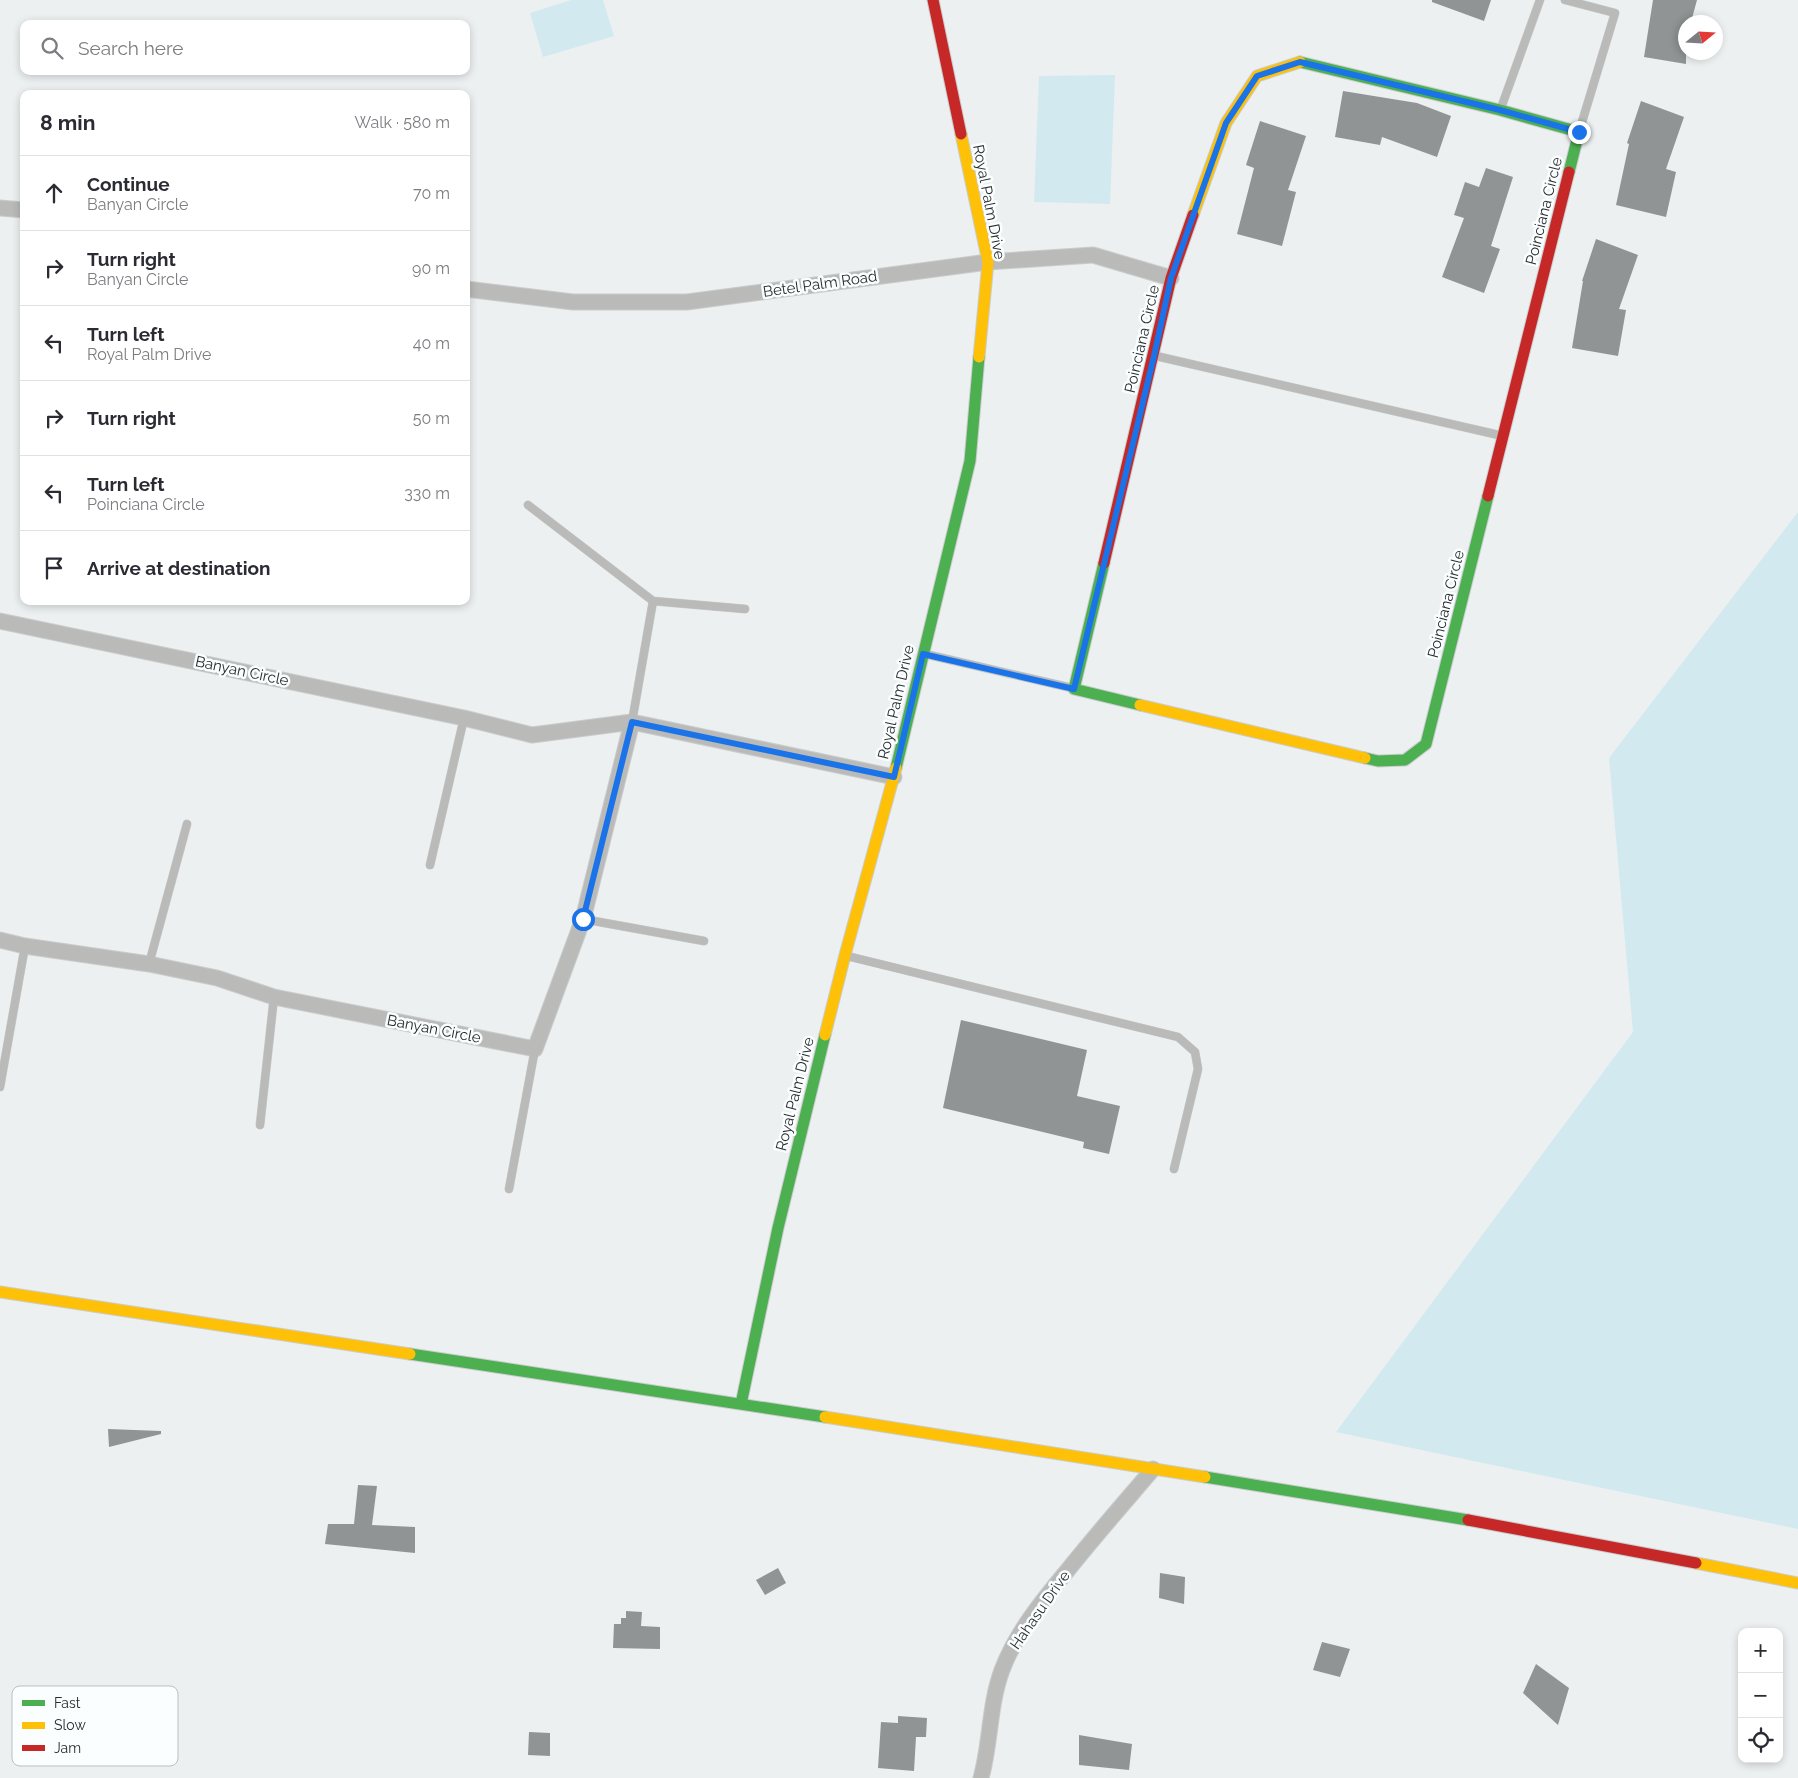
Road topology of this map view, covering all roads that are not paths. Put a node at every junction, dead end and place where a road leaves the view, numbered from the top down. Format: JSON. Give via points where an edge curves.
{"nodes":[{"id":1,"x":934,"y":0,"type":"edge"},
{"id":2,"x":1540,"y":0,"type":"edge"},
{"id":3,"x":1566,"y":0,"type":"edge"},
{"id":4,"x":1500,"y":110,"type":"junction"},
{"id":5,"x":1579,"y":132,"type":"junction"},
{"id":6,"x":0,"y":208,"type":"edge"},
{"id":7,"x":20,"y":210,"type":"edge"},
{"id":8,"x":988,"y":262,"type":"junction"},
{"id":9,"x":1171,"y":278,"type":"junction"},
{"id":10,"x":470,"y":289,"type":"edge"},
{"id":11,"x":1154,"y":356,"type":"junction"},
{"id":12,"x":1503,"y":436,"type":"junction"},
{"id":13,"x":528,"y":505,"type":"dead end"},
{"id":14,"x":653,"y":601,"type":"junction"},
{"id":15,"x":745,"y":609,"type":"dead end"},
{"id":16,"x":0,"y":621,"type":"edge"},
{"id":17,"x":923,"y":654,"type":"junction"},
{"id":18,"x":1074,"y":689,"type":"junction"},
{"id":19,"x":464,"y":718,"type":"junction"},
{"id":20,"x":632,"y":722,"type":"junction"},
{"id":21,"x":894,"y":777,"type":"junction"},
{"id":22,"x":187,"y":824,"type":"dead end"},
{"id":23,"x":430,"y":865,"type":"dead end"},
{"id":24,"x":583,"y":919,"type":"junction"},
{"id":25,"x":0,"y":940,"type":"edge"},
{"id":26,"x":704,"y":941,"type":"dead end"},
{"id":27,"x":25,"y":946,"type":"junction"},
{"id":28,"x":845,"y":955,"type":"junction"},
{"id":29,"x":149,"y":964,"type":"junction"},
{"id":30,"x":274,"y":997,"type":"junction"},
{"id":31,"x":535,"y":1049,"type":"junction"},
{"id":32,"x":0,"y":1087,"type":"edge"},
{"id":33,"x":260,"y":1125,"type":"dead end"},
{"id":34,"x":1174,"y":1169,"type":"dead end"},
{"id":35,"x":509,"y":1188,"type":"dead end"},
{"id":36,"x":0,"y":1292,"type":"edge"},
{"id":37,"x":741,"y":1404,"type":"junction"},
{"id":38,"x":1153,"y":1469,"type":"junction"},
{"id":39,"x":1798,"y":1583,"type":"edge"},
{"id":40,"x":981,"y":1778,"type":"edge"}],
"edges":[{"from":1,"to":8,"type":"street","name":"Royal Palm Drive"},
{"from":2,"to":4,"type":"lane"},
{"from":3,"to":5,"type":"lane","via":[[1615,13]]},
{"from":4,"to":5,"type":"street","name":"Poinciana Circle"},
{"from":4,"to":9,"type":"street","name":"Poinciana Circle","via":[[1300,62],[1257,76],[1226,123]]},
{"from":5,"to":12,"type":"street","name":"Poinciana Circle"},
{"from":6,"to":7,"type":"street"},
{"from":8,"to":9,"type":"street","name":"Betel Palm Road","via":[[1093,255]]},
{"from":8,"to":10,"type":"street","name":"Betel Palm Road","via":[[687,302],[573,302]]},
{"from":8,"to":17,"type":"street","name":"Royal Palm Drive","via":[[970,461]]},
{"from":9,"to":11,"type":"street","name":"Poinciana Circle"},
{"from":11,"to":12,"type":"lane"},
{"from":11,"to":18,"type":"street","name":"Poinciana Circle"},
{"from":12,"to":18,"type":"street","name":"Poinciana Circle","via":[[1426,744],[1405,760],[1378,761]]},
{"from":13,"to":14,"type":"lane"},
{"from":14,"to":15,"type":"lane"},
{"from":14,"to":20,"type":"lane"},
{"from":16,"to":19,"type":"street","name":"Banyan Circle"},
{"from":17,"to":18,"type":"lane"},
{"from":17,"to":21,"type":"street","name":"Royal Palm Drive"},
{"from":19,"to":20,"type":"street","name":"Banyan Circle","via":[[532,735]]},
{"from":19,"to":23,"type":"lane"},
{"from":20,"to":21,"type":"street","name":"Banyan Circle"},
{"from":20,"to":24,"type":"street"},
{"from":21,"to":28,"type":"street","name":"Royal Palm Drive"},
{"from":22,"to":29,"type":"lane"},
{"from":24,"to":26,"type":"lane"},
{"from":24,"to":31,"type":"street"},
{"from":25,"to":27,"type":"street","name":"Banyan Circle"},
{"from":27,"to":29,"type":"street","name":"Banyan Circle"},
{"from":27,"to":32,"type":"lane"},
{"from":28,"to":34,"type":"lane","via":[[1178,1037],[1195,1052],[1198,1069]]},
{"from":28,"to":37,"type":"street","name":"Royal Palm Drive","via":[[778,1228]]},
{"from":29,"to":30,"type":"street","name":"Banyan Circle","via":[[217,978]]},
{"from":30,"to":31,"type":"street","name":"Banyan Circle"},
{"from":30,"to":33,"type":"lane"},
{"from":31,"to":35,"type":"lane"},
{"from":36,"to":37,"type":"street"},
{"from":37,"to":38,"type":"street"},
{"from":38,"to":39,"type":"street","via":[[1428,1513]]},
{"from":38,"to":40,"type":"street","name":"Hahasu Drive","via":[[1063,1576],[1018,1637],[994,1694]]}]}
